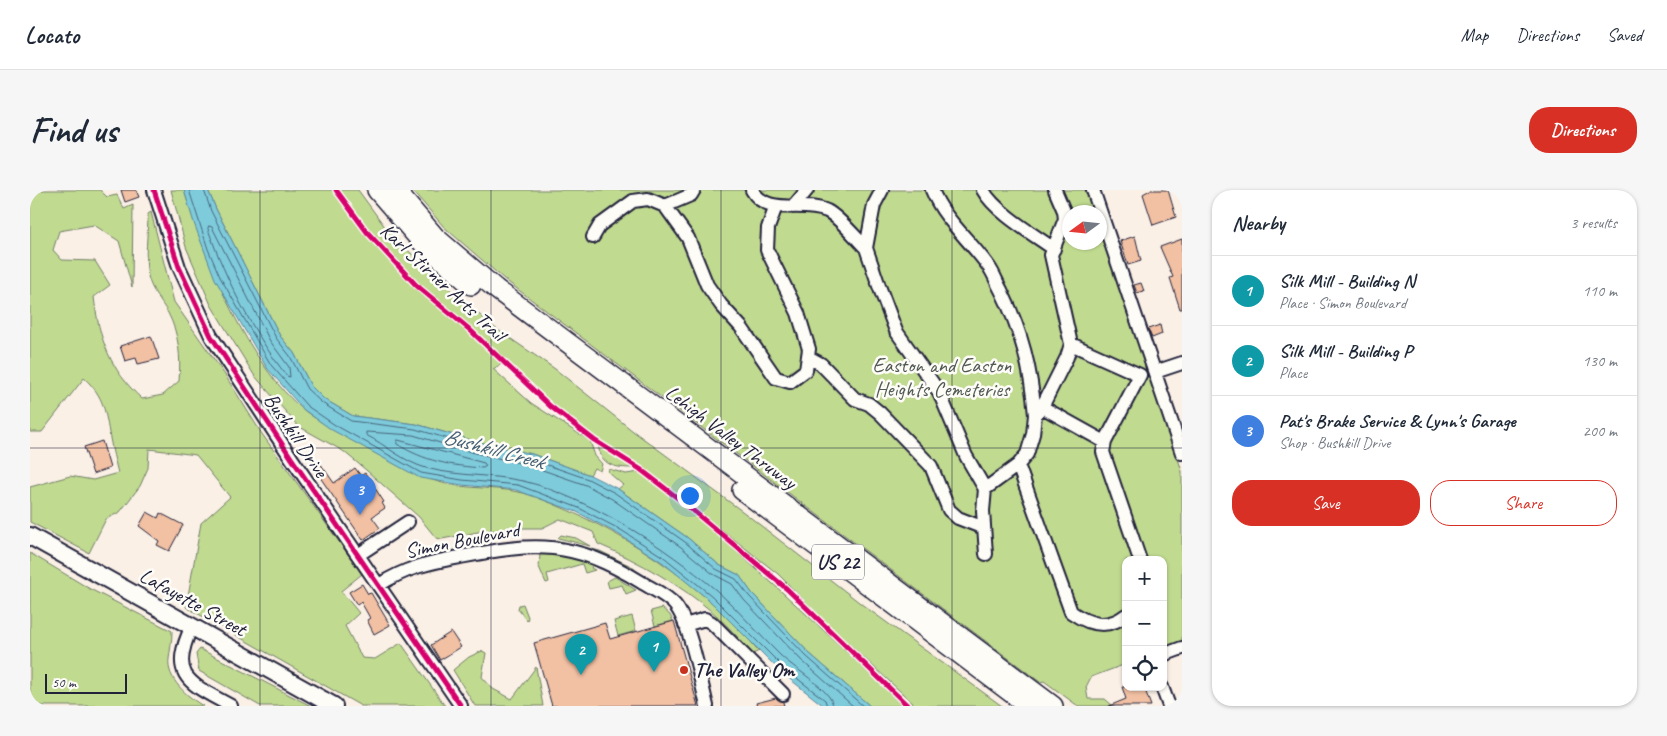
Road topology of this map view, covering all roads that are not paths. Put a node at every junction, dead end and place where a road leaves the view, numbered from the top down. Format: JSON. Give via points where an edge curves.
{"nodes":[{"id":1,"x":154,"y":190,"type":"edge"},
{"id":2,"x":377,"y":190,"type":"edge"},
{"id":3,"x":395,"y":190,"type":"edge"},
{"id":4,"x":639,"y":190,"type":"edge"},
{"id":5,"x":694,"y":190,"type":"edge"},
{"id":6,"x":752,"y":190,"type":"edge"},
{"id":7,"x":807,"y":190,"type":"edge"},
{"id":8,"x":882,"y":190,"type":"edge"},
{"id":9,"x":932,"y":190,"type":"edge"},
{"id":10,"x":983,"y":190,"type":"edge"},
{"id":11,"x":1055,"y":190,"type":"edge"},
{"id":12,"x":1094,"y":190,"type":"edge"},
{"id":13,"x":648,"y":199,"type":"junction"},
{"id":14,"x":665,"y":206,"type":"junction"},
{"id":15,"x":776,"y":206,"type":"junction"},
{"id":16,"x":793,"y":206,"type":"junction"},
{"id":17,"x":593,"y":237,"type":"dead end"},
{"id":18,"x":866,"y":248,"type":"junction"},
{"id":19,"x":1054,"y":249,"type":"junction"},
{"id":20,"x":1070,"y":344,"type":"junction"},
{"id":21,"x":808,"y":356,"type":"junction"},
{"id":22,"x":1182,"y":363,"type":"edge"},
{"id":23,"x":1154,"y":371,"type":"junction"},
{"id":24,"x":1140,"y":375,"type":"junction"},
{"id":25,"x":1038,"y":411,"type":"junction"},
{"id":26,"x":1105,"y":442,"type":"junction"},
{"id":27,"x":1182,"y":454,"type":"edge"},
{"id":28,"x":1018,"y":465,"type":"junction"},
{"id":29,"x":985,"y":490,"type":"junction"},
{"id":30,"x":408,"y":522,"type":"dead end"},
{"id":31,"x":984,"y":528,"type":"junction"},
{"id":32,"x":30,"y":536,"type":"edge"},
{"id":33,"x":986,"y":554,"type":"dead end"},
{"id":34,"x":358,"y":555,"type":"junction"},
{"id":35,"x":1139,"y":556,"type":"edge"},
{"id":36,"x":380,"y":586,"type":"junction"},
{"id":37,"x":1122,"y":618,"type":"edge"},
{"id":38,"x":685,"y":625,"type":"junction"},
{"id":39,"x":192,"y":626,"type":"junction"},
{"id":40,"x":1182,"y":648,"type":"edge"},
{"id":41,"x":1167,"y":654,"type":"edge"},
{"id":42,"x":1163,"y":691,"type":"edge"},
{"id":43,"x":784,"y":694,"type":"dead end"},
{"id":44,"x":231,"y":706,"type":"edge"},
{"id":45,"x":334,"y":706,"type":"edge"},
{"id":46,"x":460,"y":706,"type":"edge"},
{"id":47,"x":707,"y":706,"type":"edge"},
{"id":48,"x":1028,"y":706,"type":"edge"},
{"id":49,"x":1053,"y":706,"type":"edge"},
{"id":50,"x":1169,"y":706,"type":"edge"}],
"edges":[{"from":1,"to":34,"type":"street","name":"Bushkill Drive","via":[[178,267],[211,336]]},
{"from":2,"to":48,"type":"highway","name":"Lehigh Valley Thruway","number":"US 22","via":[[404,224],[461,278]]},
{"from":3,"to":49,"type":"highway","name":"Lehigh Valley Thruway","number":"US 22","via":[[435,237],[496,289]]},
{"from":4,"to":13,"type":"street"},
{"from":5,"to":14,"type":"street","via":[[691,195]]},
{"from":6,"to":15,"type":"street","via":[[760,201]]},
{"from":7,"to":16,"type":"street"},
{"from":8,"to":18,"type":"street","via":[[874,205]]},
{"from":9,"to":25,"type":"street","via":[[953,225],[990,268],[1008,305],[1026,349]]},
{"from":10,"to":19,"type":"street","via":[[1010,217]]},
{"from":11,"to":19,"type":"street","via":[[1065,219]]},
{"from":12,"to":23,"type":"street"},
{"from":13,"to":14,"type":"street"},
{"from":13,"to":17,"type":"street","via":[[633,201],[600,226]]},
{"from":14,"to":21,"type":"street","via":[[688,238],[707,285],[745,332],[776,378],[790,382],[796,378],[806,370]]},
{"from":15,"to":16,"type":"street"},
{"from":15,"to":21,"type":"street","via":[[768,228],[767,250],[798,312]]},
{"from":16,"to":18,"type":"street","via":[[828,211]]},
{"from":18,"to":29,"type":"street","via":[[896,331],[939,392],[966,456]]},
{"from":19,"to":20,"type":"street","via":[[1051,255]]},
{"from":20,"to":24,"type":"street"},
{"from":20,"to":25,"type":"street","via":[[1068,357]]},
{"from":21,"to":31,"type":"street","via":[[822,364],[855,398],[880,412],[931,466],[949,510],[958,518]]},
{"from":22,"to":23,"type":"street"},
{"from":23,"to":24,"type":"street"},
{"from":23,"to":27,"type":"street"},
{"from":24,"to":26,"type":"street"},
{"from":25,"to":26,"type":"street"},
{"from":25,"to":28,"type":"street","via":[[1028,454]]},
{"from":26,"to":35,"type":"street","via":[[1103,452]]},
{"from":28,"to":29,"type":"street"},
{"from":28,"to":37,"type":"street","via":[[1070,612],[1084,621],[1104,625]]},
{"from":29,"to":31,"type":"street"},
{"from":30,"to":34,"type":"street"},
{"from":31,"to":33,"type":"street"},
{"from":32,"to":39,"type":"main road","name":"Lafayette Street"},
{"from":34,"to":36,"type":"street","name":"Bushkill Drive"},
{"from":36,"to":38,"type":"street","name":"Simon Boulevard","via":[[403,570],[428,563],[519,546],[552,547],[596,558],[620,569],[671,601]]},
{"from":36,"to":46,"type":"street","name":"Bushkill Drive"},
{"from":38,"to":43,"type":"street","via":[[705,619],[712,622]]},
{"from":38,"to":47,"type":"street","name":"Simon Boulevard"},
{"from":39,"to":44,"type":"street","via":[[183,646],[181,662],[184,673],[199,688]]},
{"from":39,"to":45,"type":"main road","name":"Lafayette Street"},
{"from":40,"to":41,"type":"street"},
{"from":42,"to":50,"type":"street"}]}
